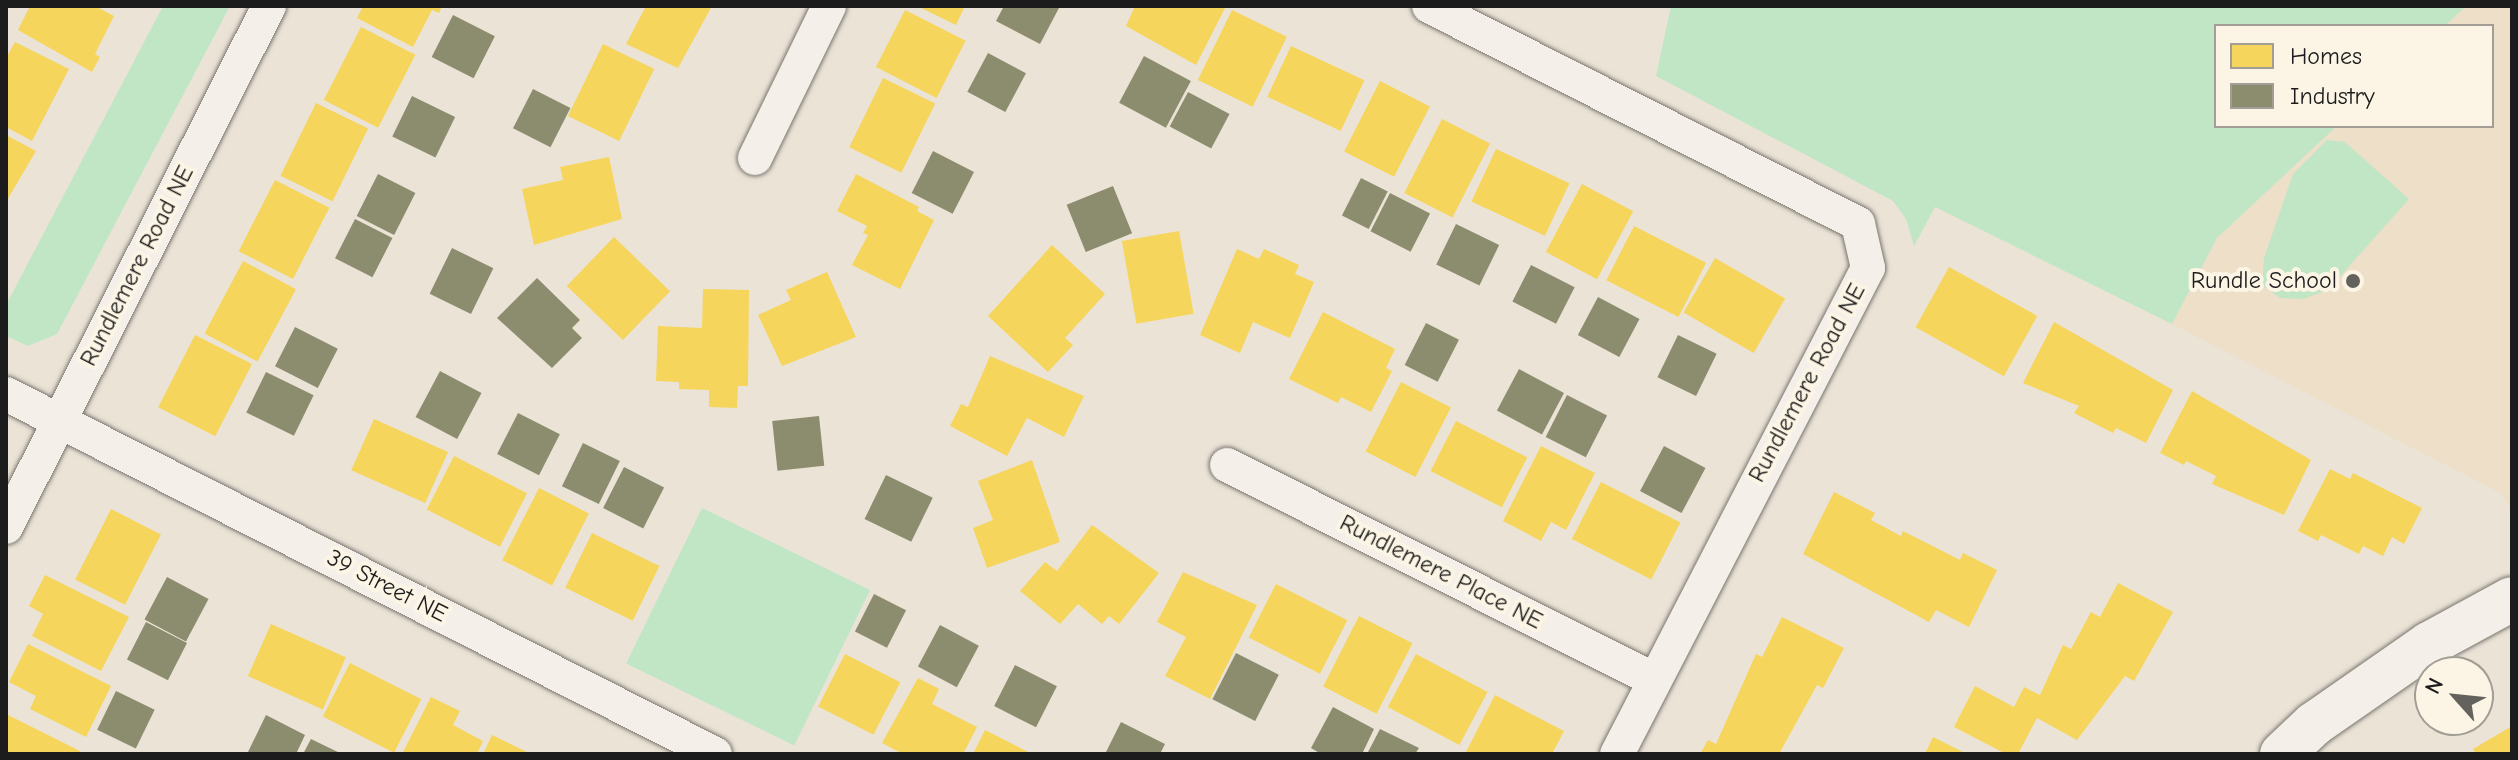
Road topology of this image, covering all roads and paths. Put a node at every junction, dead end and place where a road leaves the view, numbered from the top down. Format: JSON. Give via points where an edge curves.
{"nodes":[{"id":1,"x":269,"y":6,"type":"edge"},
{"id":2,"x":829,"y":6,"type":"edge"},
{"id":3,"x":1429,"y":6,"type":"edge"},
{"id":4,"x":755,"y":158,"type":"dead end"},
{"id":5,"x":6,"y":394,"type":"edge"},
{"id":6,"x":58,"y":422,"type":"junction"},
{"id":7,"x":1227,"y":465,"type":"dead end"},
{"id":8,"x":6,"y":527,"type":"edge"},
{"id":9,"x":2512,"y":599,"type":"edge"},
{"id":10,"x":1655,"y":680,"type":"junction"},
{"id":11,"x":715,"y":754,"type":"edge"},
{"id":12,"x":1617,"y":754,"type":"edge"},
{"id":13,"x":2282,"y":754,"type":"edge"}],
"edges":[{"from":1,"to":6,"type":"street","name":"Rundlemere Road NE"},
{"from":2,"to":4,"type":"street"},
{"from":3,"to":10,"type":"street","name":"Rundlemere Road NE","via":[[1858,224],[1868,268]]},
{"from":5,"to":6,"type":"street","name":"39 Street NE"},
{"from":6,"to":8,"type":"street","name":"Rundlemere Road NE"},
{"from":6,"to":11,"type":"street","name":"39 Street NE"},
{"from":7,"to":10,"type":"street","name":"Rundlemere Place NE"},
{"from":9,"to":13,"type":"street","via":[[2429,644],[2314,724]]},
{"from":10,"to":12,"type":"street","name":"Rundlemere Road NE"}]}
